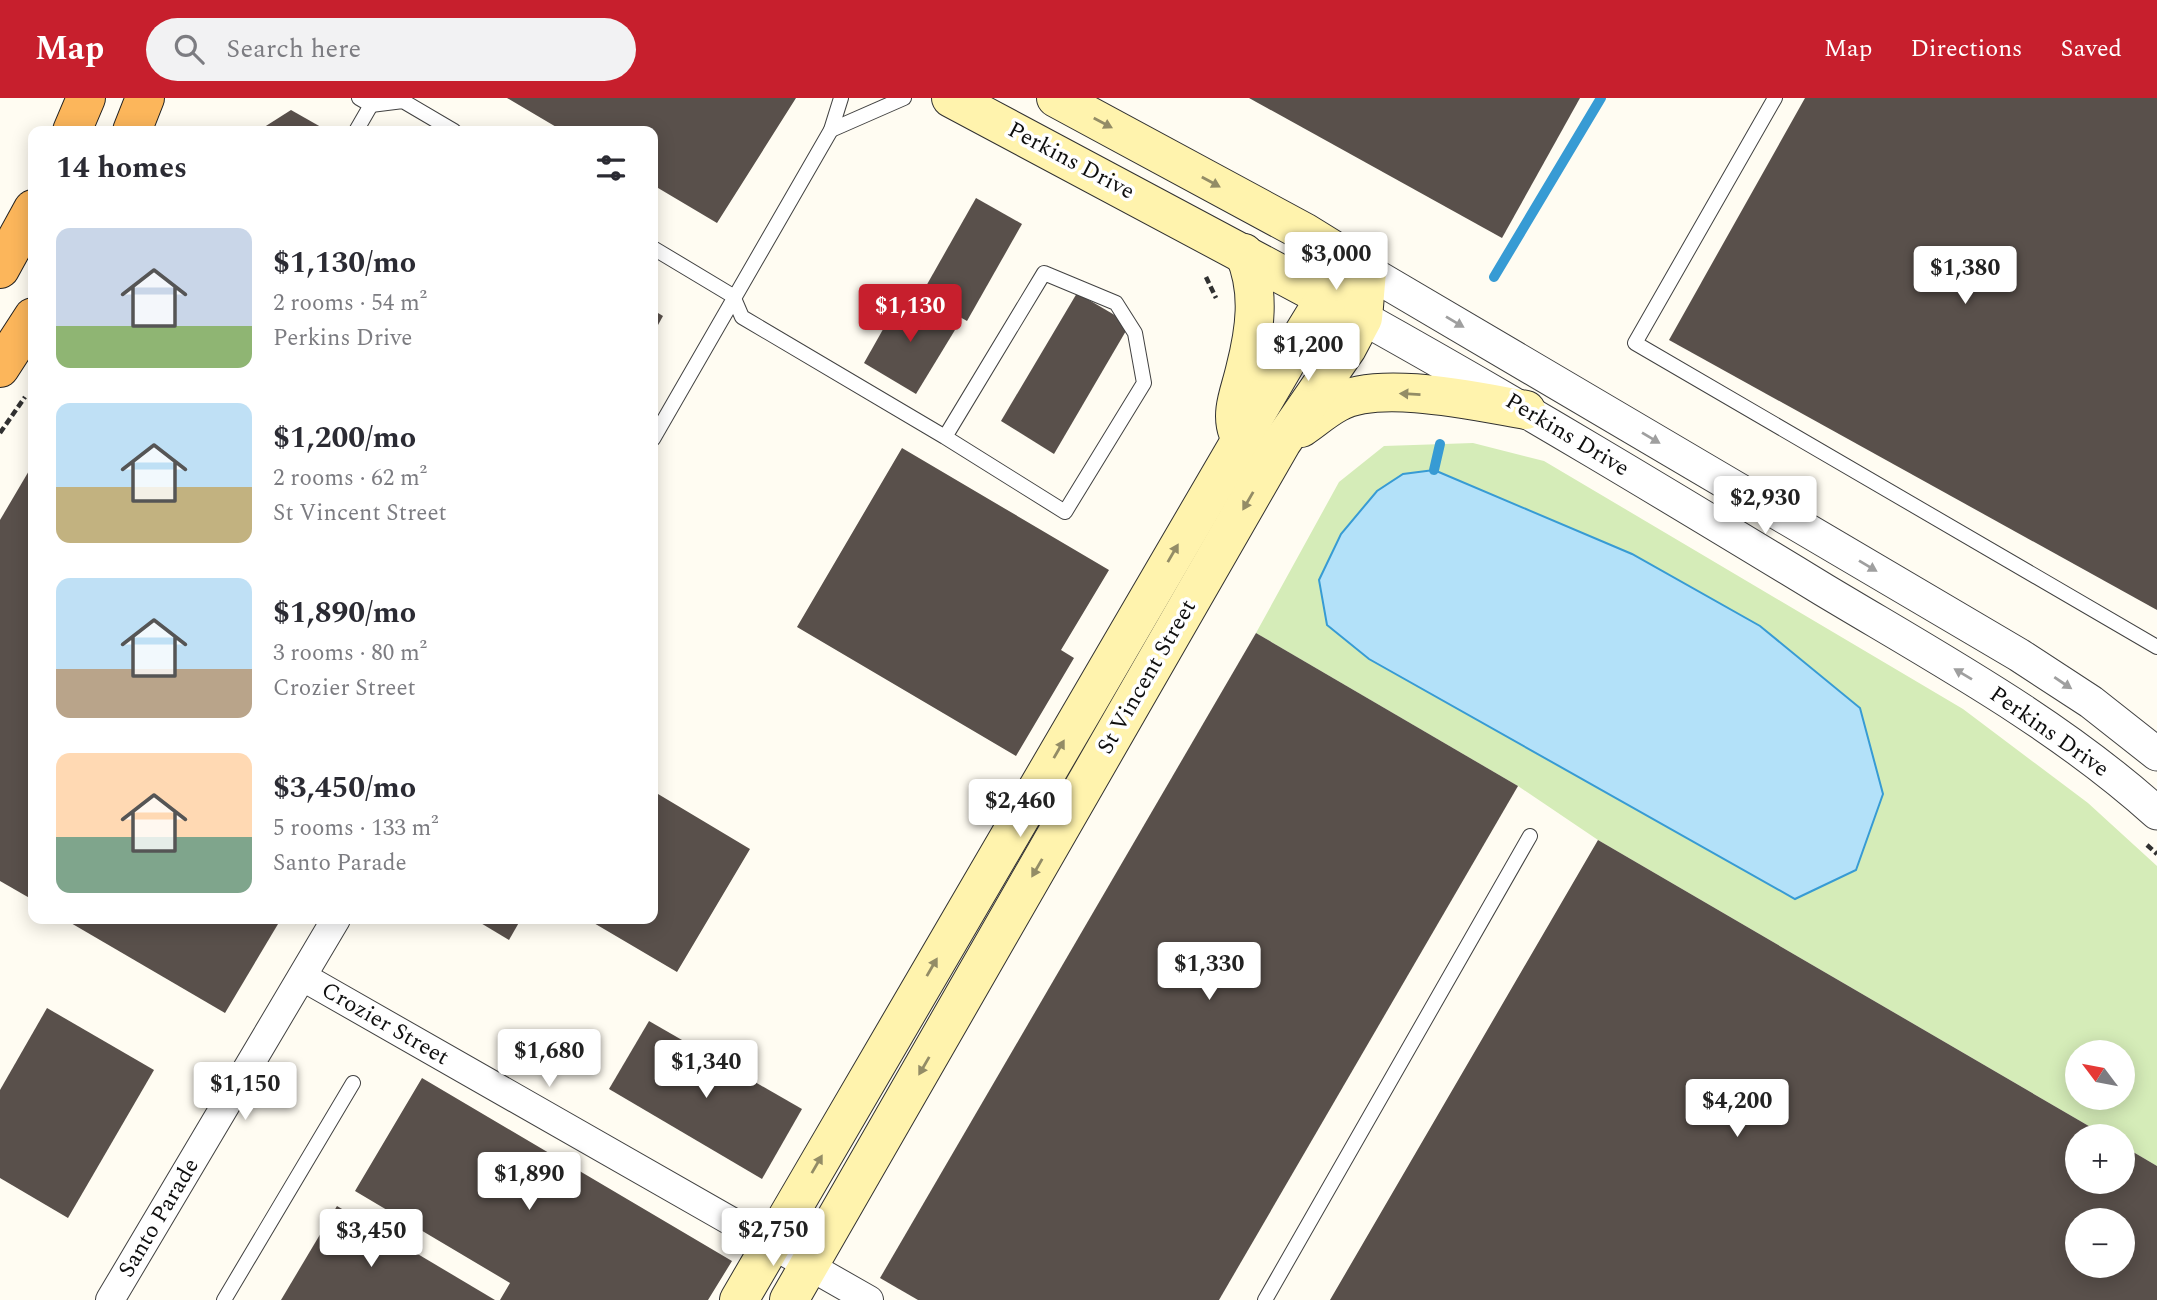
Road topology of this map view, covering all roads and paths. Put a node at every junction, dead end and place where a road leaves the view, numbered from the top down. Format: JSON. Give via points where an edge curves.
{"nodes":[{"id":1,"x":86,"y":98,"type":"edge"},
{"id":2,"x":145,"y":98,"type":"edge"},
{"id":3,"x":841,"y":98,"type":"edge"},
{"id":4,"x":904,"y":98,"type":"edge"},
{"id":5,"x":951,"y":98,"type":"edge"},
{"id":6,"x":1056,"y":98,"type":"edge"},
{"id":7,"x":1775,"y":98,"type":"edge"},
{"id":8,"x":365,"y":102,"type":"edge"},
{"id":9,"x":74,"y":126,"type":"edge"},
{"id":10,"x":134,"y":126,"type":"edge"},
{"id":11,"x":358,"y":126,"type":"edge"},
{"id":12,"x":446,"y":126,"type":"edge"},
{"id":13,"x":831,"y":130,"type":"junction"},
{"id":14,"x":28,"y":218,"type":"edge"},
{"id":15,"x":658,"y":251,"type":"edge"},
{"id":16,"x":1244,"y":253,"type":"junction"},
{"id":17,"x":0,"y":269,"type":"edge"},
{"id":18,"x":1367,"y":271,"type":"junction"},
{"id":19,"x":733,"y":296,"type":"junction"},
{"id":20,"x":1325,"y":298,"type":"junction"},
{"id":21,"x":1363,"y":318,"type":"junction"},
{"id":22,"x":28,"y":325,"type":"edge"},
{"id":23,"x":0,"y":368,"type":"edge"},
{"id":24,"x":27,"y":394,"type":"dead end"},
{"id":25,"x":1526,"y":410,"type":"junction"},
{"id":26,"x":658,"y":430,"type":"edge"},
{"id":27,"x":0,"y":433,"type":"edge"},
{"id":28,"x":945,"y":437,"type":"junction"},
{"id":29,"x":1240,"y":438,"type":"junction"},
{"id":30,"x":1282,"y":442,"type":"junction"},
{"id":31,"x":2157,"y":647,"type":"edge"},
{"id":32,"x":2157,"y":754,"type":"edge"},
{"id":33,"x":2157,"y":813,"type":"edge"},
{"id":34,"x":1530,"y":836,"type":"dead end"},
{"id":35,"x":333,"y":924,"type":"edge"},
{"id":36,"x":303,"y":977,"type":"junction"},
{"id":37,"x":353,"y":1083,"type":"dead end"},
{"id":38,"x":771,"y":1244,"type":"junction"},
{"id":39,"x":809,"y":1265,"type":"junction"},
{"id":40,"x":110,"y":1300,"type":"edge"},
{"id":41,"x":223,"y":1300,"type":"edge"},
{"id":42,"x":738,"y":1300,"type":"edge"},
{"id":43,"x":789,"y":1300,"type":"edge"},
{"id":44,"x":869,"y":1300,"type":"edge"},
{"id":45,"x":1265,"y":1300,"type":"edge"}],
"edges":[{"from":1,"to":9,"type":"highway"},
{"from":2,"to":10,"type":"highway"},
{"from":3,"to":13,"type":"lane"},
{"from":4,"to":13,"type":"lane"},
{"from":5,"to":16,"type":"main road","name":"Perkins Drive"},
{"from":6,"to":18,"type":"main road","name":"Perkins Drive","one_way":true},
{"from":7,"to":31,"type":"lane","via":[[1635,343]]},
{"from":8,"to":11,"type":"lane"},
{"from":8,"to":12,"type":"lane","via":[[403,101]]},
{"from":13,"to":19,"type":"lane"},
{"from":14,"to":17,"type":"highway"},
{"from":15,"to":19,"type":"lane"},
{"from":16,"to":20,"type":"main road","name":"Perkins Drive"},
{"from":16,"to":29,"type":"main road","via":[[1254,275],[1255,297],[1250,353],[1233,419]]},
{"from":18,"to":20,"type":"main road"},
{"from":18,"to":21,"type":"main road","name":"St Vincent Street"},
{"from":18,"to":32,"type":"street","name":"Perkins Drive","one_way":true,"via":[[2019,655],[2091,702]]},
{"from":19,"to":26,"type":"lane"},
{"from":19,"to":28,"type":"lane","via":[[741,317]]},
{"from":20,"to":21,"type":"main road","name":"Perkins Drive"},
{"from":20,"to":29,"type":"main road","name":"St Vincent Street"},
{"from":21,"to":25,"type":"street","name":"Perkins Drive"},
{"from":21,"to":30,"type":"main road","name":"St Vincent Street","via":[[1348,348]]},
{"from":22,"to":23,"type":"highway"},
{"from":24,"to":27,"type":"path"},
{"from":25,"to":30,"type":"main road","one_way":true,"via":[[1437,396],[1376,393],[1339,401]]},
{"from":33,"to":25,"type":"street","name":"Perkins Drive","one_way":true,"via":[[2037,719]]},
{"from":28,"to":28,"type":"lane","via":[[1044,273],[1116,303],[1135,333],[1144,383],[1065,512]]},
{"from":38,"to":29,"type":"main road","name":"St Vincent Street","one_way":true},
{"from":30,"to":39,"type":"main road","name":"St Vincent Street","one_way":true},
{"from":34,"to":45,"type":"lane"},
{"from":35,"to":36,"type":"street","name":"Santo Parade"},
{"from":36,"to":38,"type":"street","name":"Crozier Street"},
{"from":36,"to":40,"type":"street","name":"Santo Parade"},
{"from":37,"to":41,"type":"lane"},
{"from":38,"to":39,"type":"street","name":"Crozier Street"},
{"from":38,"to":42,"type":"main road","name":"St Vincent Street"},
{"from":39,"to":43,"type":"main road","name":"St Vincent Street"},
{"from":39,"to":44,"type":"street","name":"Crozier Street"}]}
